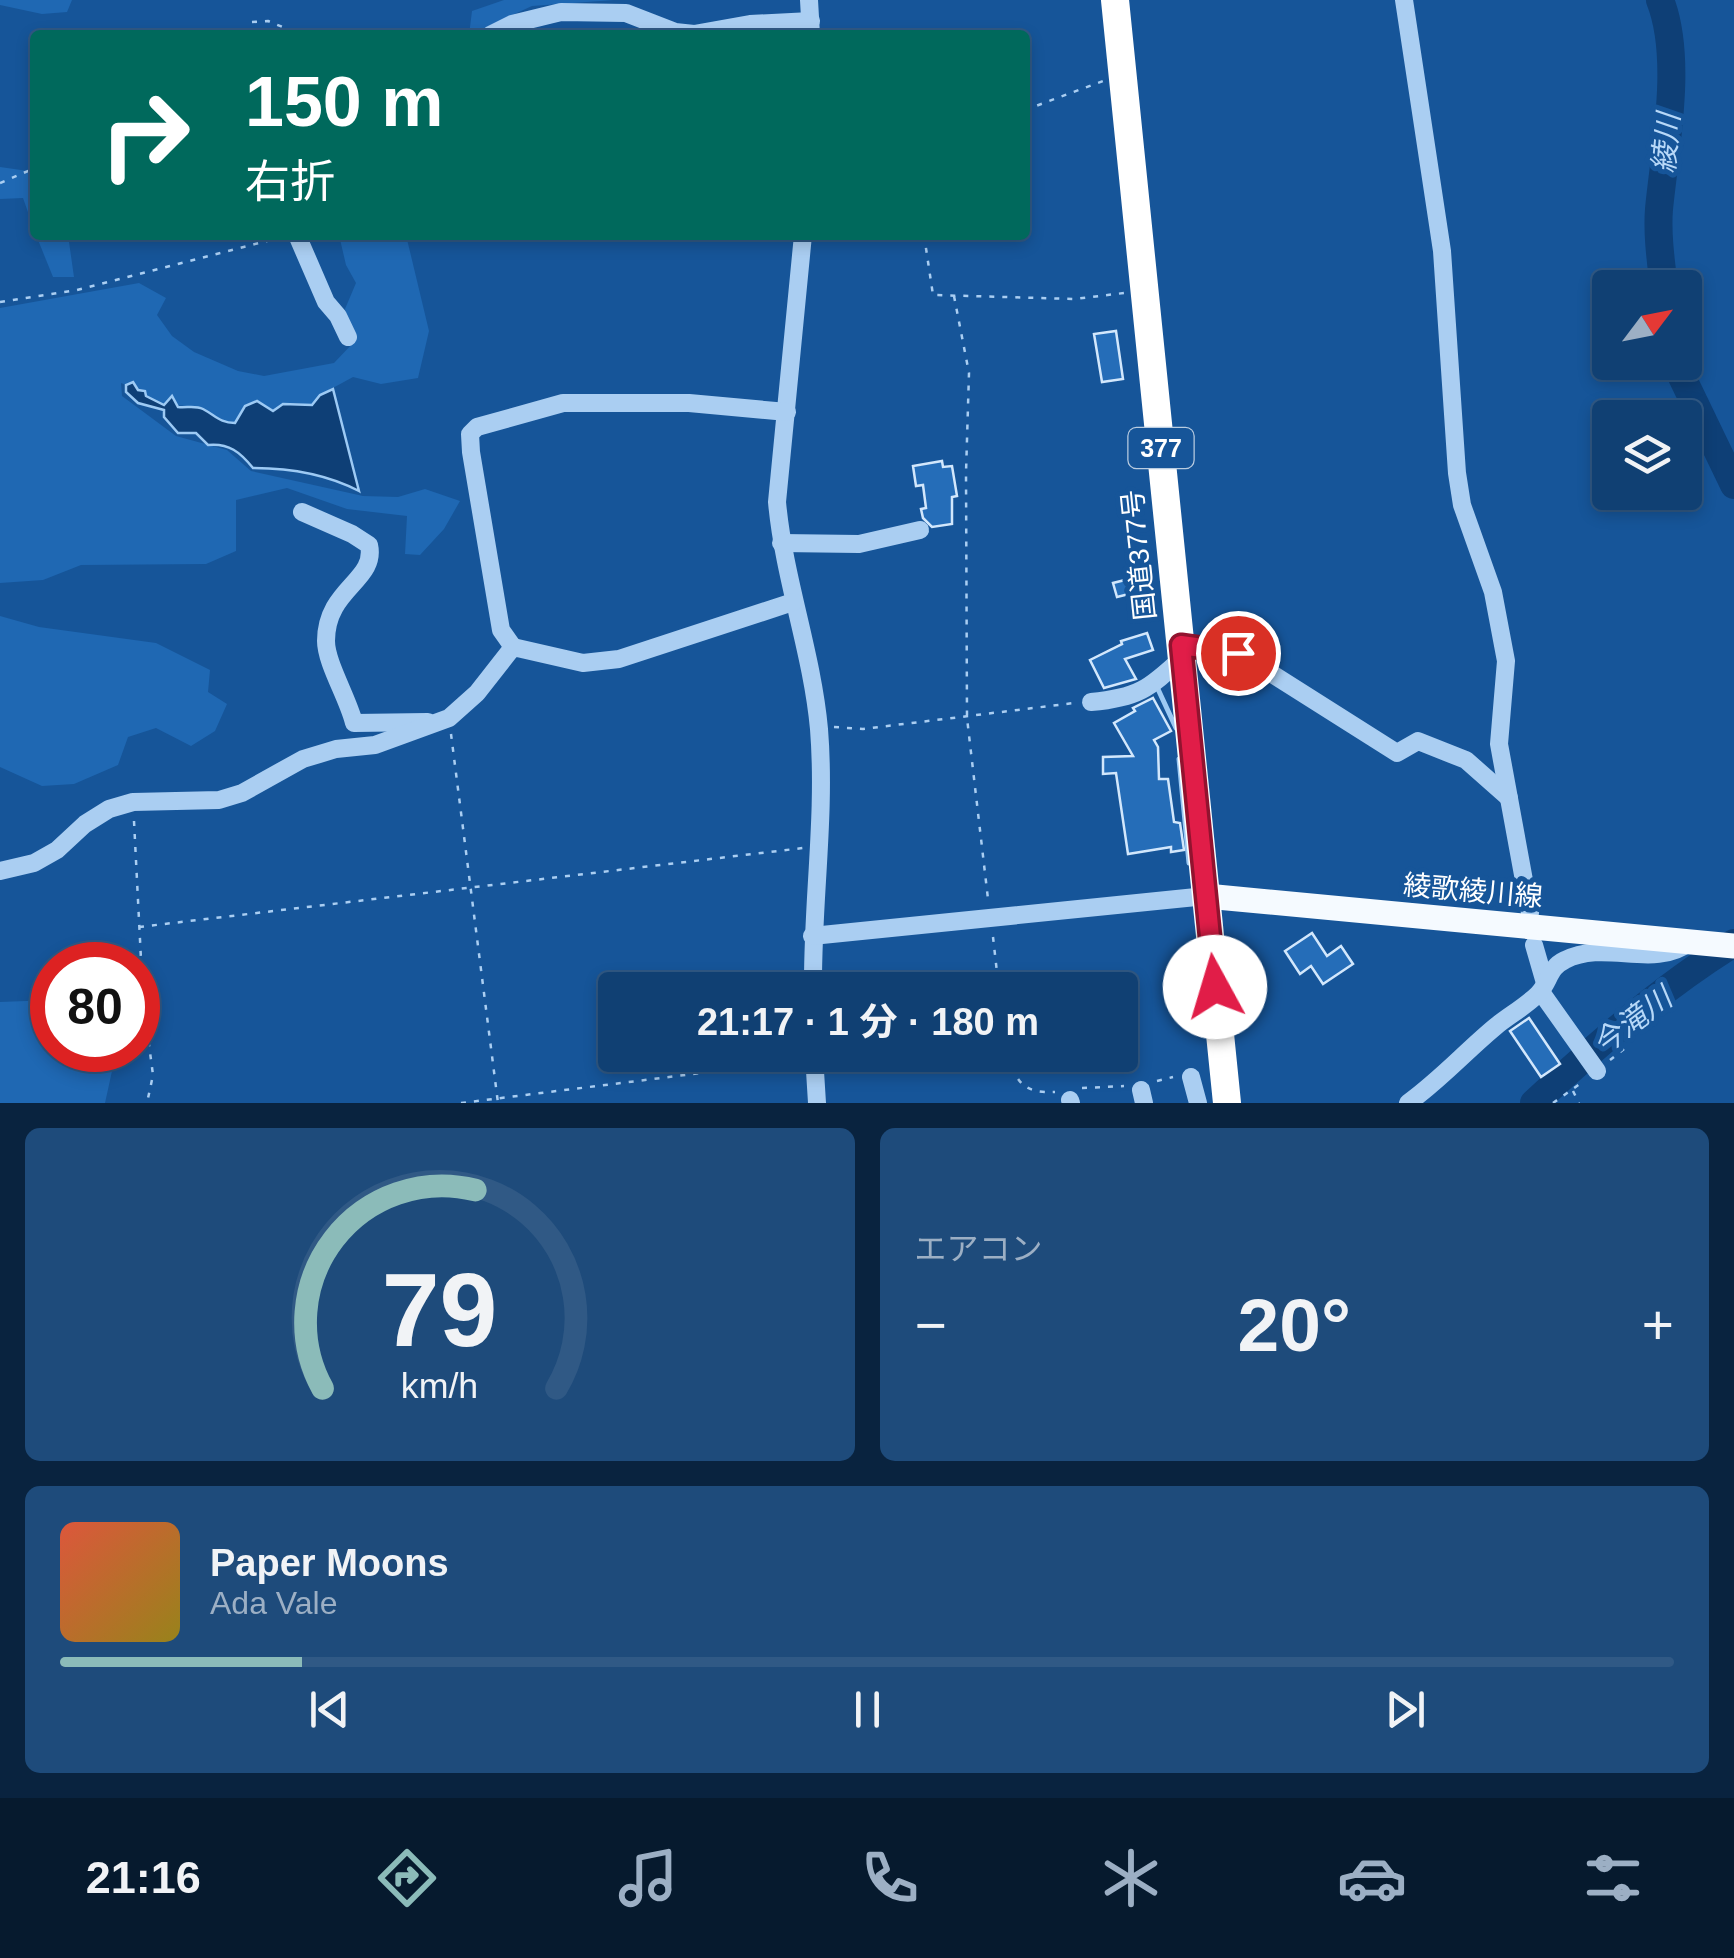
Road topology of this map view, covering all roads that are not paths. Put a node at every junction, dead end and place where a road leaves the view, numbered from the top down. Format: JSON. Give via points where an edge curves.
{"nodes":[{"id":1,"x":809,"y":0,"type":"edge"},
{"id":2,"x":1115,"y":0,"type":"edge"},
{"id":3,"x":1404,"y":0,"type":"edge"},
{"id":4,"x":811,"y":28,"type":"edge"},
{"id":5,"x":500,"y":30,"type":"edge"},
{"id":6,"x":670,"y":30,"type":"edge"},
{"id":7,"x":716,"y":30,"type":"edge"},
{"id":8,"x":299,"y":240,"type":"edge"},
{"id":9,"x":803,"y":240,"type":"edge"},
{"id":10,"x":348,"y":336,"type":"dead end"},
{"id":11,"x":787,"y":412,"type":"junction"},
{"id":12,"x":302,"y":512,"type":"dead end"},
{"id":13,"x":920,"y":530,"type":"dead end"},
{"id":14,"x":781,"y":543,"type":"junction"},
{"id":15,"x":793,"y":602,"type":"junction"},
{"id":16,"x":513,"y":647,"type":"junction"},
{"id":17,"x":1182,"y":651,"type":"junction"},
{"id":18,"x":1091,"y":702,"type":"road end"},
{"id":19,"x":442,"y":720,"type":"junction"},
{"id":20,"x":1509,"y":798,"type":"junction"},
{"id":21,"x":0,"y":871,"type":"edge"},
{"id":22,"x":1206,"y":896,"type":"junction"},
{"id":23,"x":1530,"y":913,"type":"dead end"},
{"id":24,"x":812,"y":936,"type":"junction"},
{"id":25,"x":1696,"y":942,"type":"junction"},
{"id":26,"x":1534,"y":945,"type":"dead end"},
{"id":27,"x":1734,"y":946,"type":"edge"},
{"id":28,"x":813,"y":972,"type":"edge"},
{"id":29,"x":1543,"y":987,"type":"junction"},
{"id":30,"x":1597,"y":1070,"type":"dead end"},
{"id":31,"x":815,"y":1072,"type":"edge"},
{"id":32,"x":1190,"y":1076,"type":"road end"},
{"id":33,"x":817,"y":1103,"type":"edge"},
{"id":34,"x":1198,"y":1103,"type":"edge"},
{"id":35,"x":1227,"y":1103,"type":"edge"},
{"id":36,"x":1408,"y":1103,"type":"edge"}],
"edges":[{"from":1,"to":4,"type":"street"},
{"from":2,"to":17,"type":"highway","name":"国道377号","number":"377"},
{"from":3,"to":20,"type":"street","via":[[1442,251],[1462,505],[1493,592],[1506,661],[1499,744]]},
{"from":4,"to":7,"type":"street","via":[[750,24]]},
{"from":5,"to":6,"type":"street","via":[[560,12],[626,13]]},
{"from":8,"to":10,"type":"street"},
{"from":9,"to":11,"type":"street"},
{"from":11,"to":14,"type":"street","via":[[777,502]]},
{"from":11,"to":16,"type":"street","via":[[689,403],[562,403],[477,426],[470,434],[471,452],[501,630]]},
{"from":12,"to":19,"type":"street","via":[[369,545],[368,569],[332,607],[326,637],[354,723]]},
{"from":13,"to":14,"type":"street","via":[[859,544]]},
{"from":14,"to":15,"type":"street"},
{"from":15,"to":16,"type":"street","via":[[619,660],[582,663]]},
{"from":15,"to":24,"type":"street","via":[[818,726],[820,846]]},
{"from":16,"to":19,"type":"street","via":[[477,692]]},
{"from":17,"to":18,"type":"street","via":[[1157,681],[1127,699]]},
{"from":17,"to":20,"type":"street","via":[[1238,653],[1396,752],[1418,741],[1466,760]]},
{"from":17,"to":22,"type":"highway","name":"国道377号","number":"377"},
{"from":19,"to":21,"type":"street","via":[[375,745],[302,760],[219,800],[109,808],[57,850]]},
{"from":20,"to":23,"type":"street"},
{"from":22,"to":24,"type":"street"},
{"from":22,"to":25,"type":"main road","name":"綾歌綾川線"},
{"from":22,"to":35,"type":"highway","name":"国道377号","number":"377"},
{"from":24,"to":28,"type":"street"},
{"from":25,"to":27,"type":"main road","name":"綾歌綾川線"},
{"from":25,"to":29,"type":"street","via":[[1662,954],[1602,950],[1570,957],[1553,966]]},
{"from":26,"to":29,"type":"street"},
{"from":29,"to":30,"type":"street"},
{"from":29,"to":36,"type":"street"},
{"from":31,"to":33,"type":"street"},
{"from":32,"to":34,"type":"street"}]}
